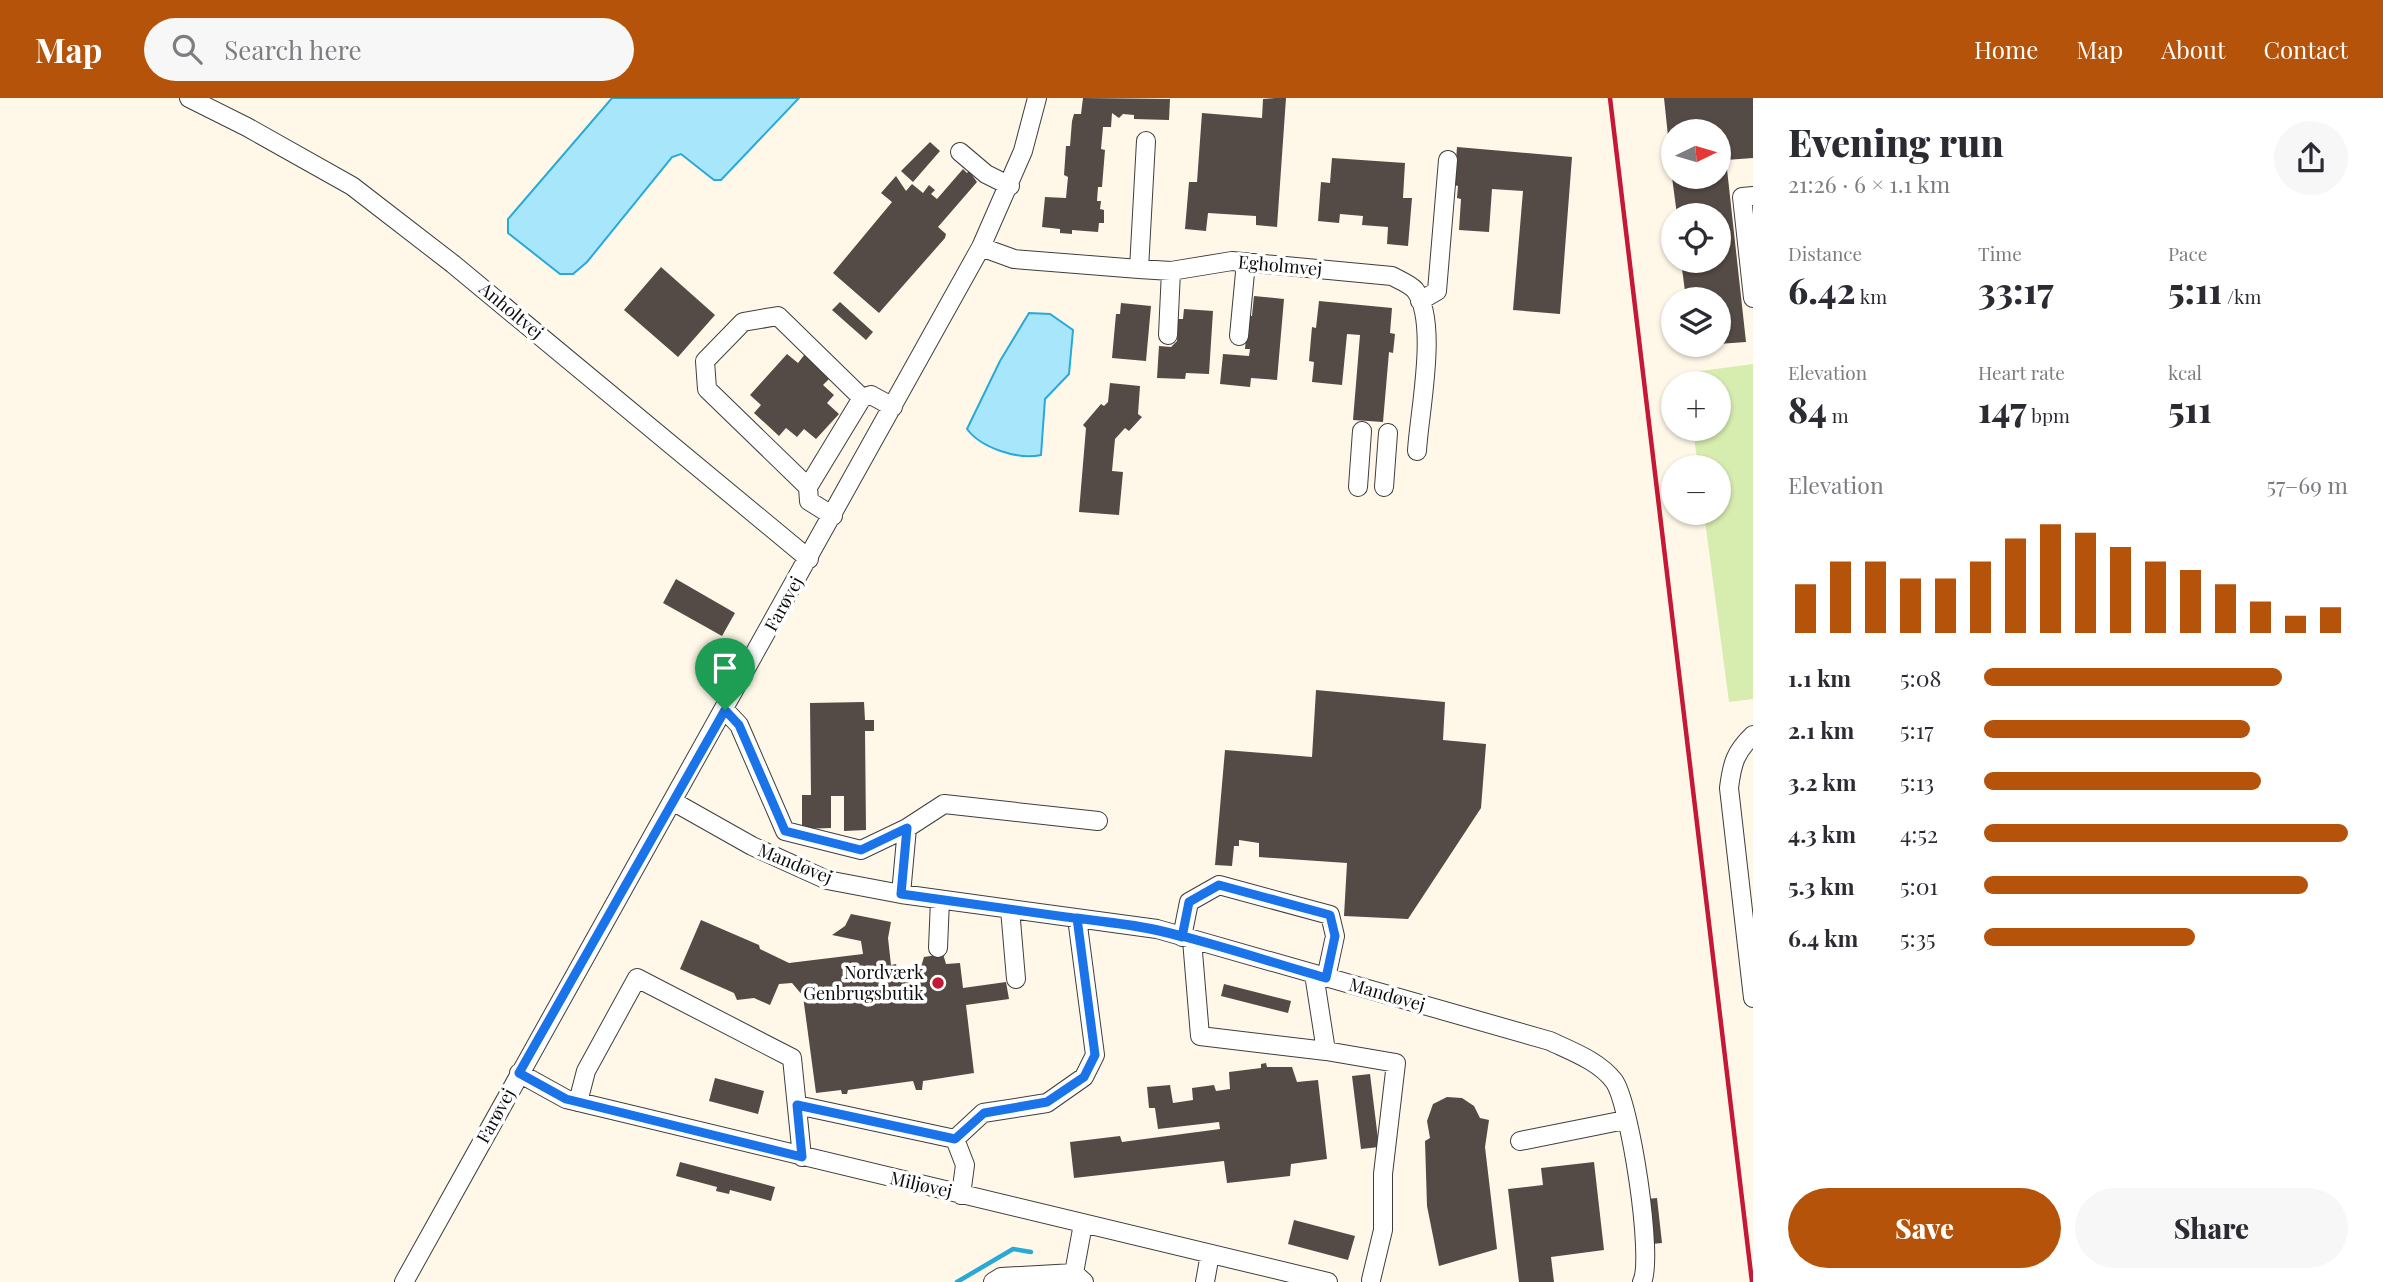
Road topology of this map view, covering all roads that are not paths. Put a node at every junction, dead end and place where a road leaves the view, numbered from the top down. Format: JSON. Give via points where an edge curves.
{"nodes":[{"id":1,"x":189,"y":98,"type":"edge"},
{"id":2,"x":1037,"y":98,"type":"edge"},
{"id":3,"x":1146,"y":141,"type":"dead end"},
{"id":4,"x":960,"y":152,"type":"dead end"},
{"id":5,"x":1448,"y":160,"type":"dead end"},
{"id":6,"x":1010,"y":186,"type":"junction"},
{"id":7,"x":1753,"y":196,"type":"edge"},
{"id":8,"x":981,"y":247,"type":"junction"},
{"id":9,"x":1246,"y":262,"type":"junction"},
{"id":10,"x":1139,"y":269,"type":"junction"},
{"id":11,"x":1171,"y":271,"type":"junction"},
{"id":12,"x":1753,"y":298,"type":"edge"},
{"id":13,"x":1420,"y":301,"type":"junction"},
{"id":14,"x":1168,"y":335,"type":"dead end"},
{"id":15,"x":1239,"y":336,"type":"dead end"},
{"id":16,"x":862,"y":398,"type":"junction"},
{"id":17,"x":893,"y":407,"type":"junction"},
{"id":18,"x":1362,"y":431,"type":"dead end"},
{"id":19,"x":1388,"y":433,"type":"dead end"},
{"id":20,"x":1417,"y":451,"type":"dead end"},
{"id":21,"x":808,"y":487,"type":"junction"},
{"id":22,"x":1358,"y":487,"type":"dead end"},
{"id":23,"x":1384,"y":487,"type":"dead end"},
{"id":24,"x":833,"y":516,"type":"junction"},
{"id":25,"x":809,"y":559,"type":"junction"},
{"id":26,"x":725,"y":710,"type":"junction"},
{"id":27,"x":1753,"y":734,"type":"edge"},
{"id":28,"x":674,"y":802,"type":"junction"},
{"id":29,"x":1098,"y":821,"type":"dead end"},
{"id":30,"x":907,"y":828,"type":"junction"},
{"id":31,"x":901,"y":894,"type":"junction"},
{"id":32,"x":940,"y":900,"type":"junction"},
{"id":33,"x":1010,"y":909,"type":"junction"},
{"id":34,"x":1077,"y":918,"type":"junction"},
{"id":35,"x":1187,"y":938,"type":"junction"},
{"id":36,"x":938,"y":948,"type":"dead end"},
{"id":37,"x":1751,"y":964,"type":"edge"},
{"id":38,"x":1320,"y":976,"type":"junction"},
{"id":39,"x":1016,"y":979,"type":"dead end"},
{"id":40,"x":1753,"y":998,"type":"edge"},
{"id":41,"x":1326,"y":1051,"type":"junction"},
{"id":42,"x":519,"y":1073,"type":"junction"},
{"id":43,"x":578,"y":1102,"type":"junction"},
{"id":44,"x":797,"y":1105,"type":"junction"},
{"id":45,"x":1625,"y":1120,"type":"junction"},
{"id":46,"x":955,"y":1139,"type":"junction"},
{"id":47,"x":1520,"y":1141,"type":"dead end"},
{"id":48,"x":802,"y":1157,"type":"junction"},
{"id":49,"x":961,"y":1195,"type":"junction"},
{"id":50,"x":1083,"y":1224,"type":"junction"},
{"id":51,"x":1210,"y":1254,"type":"junction"},
{"id":52,"x":1079,"y":1277,"type":"edge"},
{"id":53,"x":404,"y":1282,"type":"edge"},
{"id":54,"x":993,"y":1282,"type":"edge"},
{"id":55,"x":1205,"y":1282,"type":"edge"},
{"id":56,"x":1328,"y":1282,"type":"edge"},
{"id":57,"x":1372,"y":1282,"type":"edge"},
{"id":58,"x":1643,"y":1282,"type":"edge"}],
"edges":[{"from":1,"to":25,"type":"street","name":"Anholtvej","via":[[352,186]]},
{"from":2,"to":6,"type":"street","name":"Farøvej"},
{"from":3,"to":10,"type":"street"},
{"from":4,"to":6,"type":"street","via":[[986,174]]},
{"from":5,"to":13,"type":"street","via":[[1437,291]]},
{"from":6,"to":8,"type":"street","name":"Farøvej"},
{"from":7,"to":12,"type":"street","via":[[1742,197]]},
{"from":8,"to":10,"type":"street","name":"Egholmvej","via":[[1014,258]]},
{"from":8,"to":17,"type":"street","name":"Farøvej"},
{"from":9,"to":11,"type":"street","name":"Egholmvej"},
{"from":9,"to":13,"type":"street","name":"Egholmvej","via":[[1392,275],[1415,289]]},
{"from":9,"to":15,"type":"street"},
{"from":10,"to":11,"type":"street","name":"Egholmvej"},
{"from":11,"to":14,"type":"street"},
{"from":13,"to":20,"type":"street","via":[[1426,334]]},
{"from":16,"to":17,"type":"street","via":[[872,395]]},
{"from":16,"to":21,"type":"street"},
{"from":16,"to":21,"type":"street","via":[[778,316],[743,322],[705,361],[707,389]]},
{"from":17,"to":24,"type":"street","name":"Farøvej"},
{"from":18,"to":22,"type":"street"},
{"from":19,"to":23,"type":"street"},
{"from":21,"to":24,"type":"street","via":[[809,501]]},
{"from":24,"to":25,"type":"street","name":"Farøvej"},
{"from":25,"to":26,"type":"street","name":"Farøvej"},
{"from":26,"to":28,"type":"street","name":"Farøvej"},
{"from":26,"to":30,"type":"street","via":[[739,725],[785,831],[861,850]]},
{"from":27,"to":37,"type":"street","via":[[1732,762],[1729,788]]},
{"from":28,"to":31,"type":"street","name":"Mandøvej","via":[[751,846],[827,880]]},
{"from":28,"to":42,"type":"street","name":"Farøvej"},
{"from":29,"to":30,"type":"street","via":[[944,804]]},
{"from":30,"to":31,"type":"street"},
{"from":31,"to":32,"type":"street","name":"Mandøvej"},
{"from":32,"to":33,"type":"street","name":"Mandøvej"},
{"from":32,"to":36,"type":"street"},
{"from":33,"to":34,"type":"street","name":"Mandøvej"},
{"from":33,"to":39,"type":"street"},
{"from":34,"to":35,"type":"street","name":"Mandøvej"},
{"from":34,"to":46,"type":"street","via":[[1095,1055],[1084,1077],[1047,1102],[984,1113]]},
{"from":35,"to":38,"type":"street","name":"Mandøvej"},
{"from":35,"to":38,"type":"street","via":[[1189,902],[1219,885],[1330,915],[1335,936]]},
{"from":35,"to":41,"type":"street","via":[[1200,1036]]},
{"from":37,"to":40,"type":"street"},
{"from":38,"to":41,"type":"street"},
{"from":38,"to":45,"type":"street","name":"Mandøvej","via":[[1560,1045],[1589,1059],[1615,1082]]},
{"from":41,"to":57,"type":"street","via":[[1396,1063],[1383,1174],[1383,1230]]},
{"from":42,"to":43,"type":"street","name":"Miljøvej"},
{"from":42,"to":53,"type":"street","name":"Farøvej"},
{"from":43,"to":44,"type":"street","via":[[586,1071],[638,978],[792,1058]]},
{"from":43,"to":48,"type":"street","name":"Miljøvej"},
{"from":44,"to":46,"type":"street"},
{"from":44,"to":48,"type":"street"},
{"from":45,"to":47,"type":"street"},
{"from":45,"to":58,"type":"street","name":"Mandøvej","via":[[1644,1215]]},
{"from":46,"to":49,"type":"street","via":[[965,1165]]},
{"from":48,"to":49,"type":"street","name":"Miljøvej"},
{"from":49,"to":50,"type":"street","name":"Miljøvej"},
{"from":50,"to":51,"type":"street","name":"Miljøvej"},
{"from":50,"to":52,"type":"street"},
{"from":51,"to":55,"type":"street"},
{"from":51,"to":56,"type":"street","name":"Miljøvej"},
{"from":52,"to":54,"type":"street","via":[[1001,1277]]}]}
